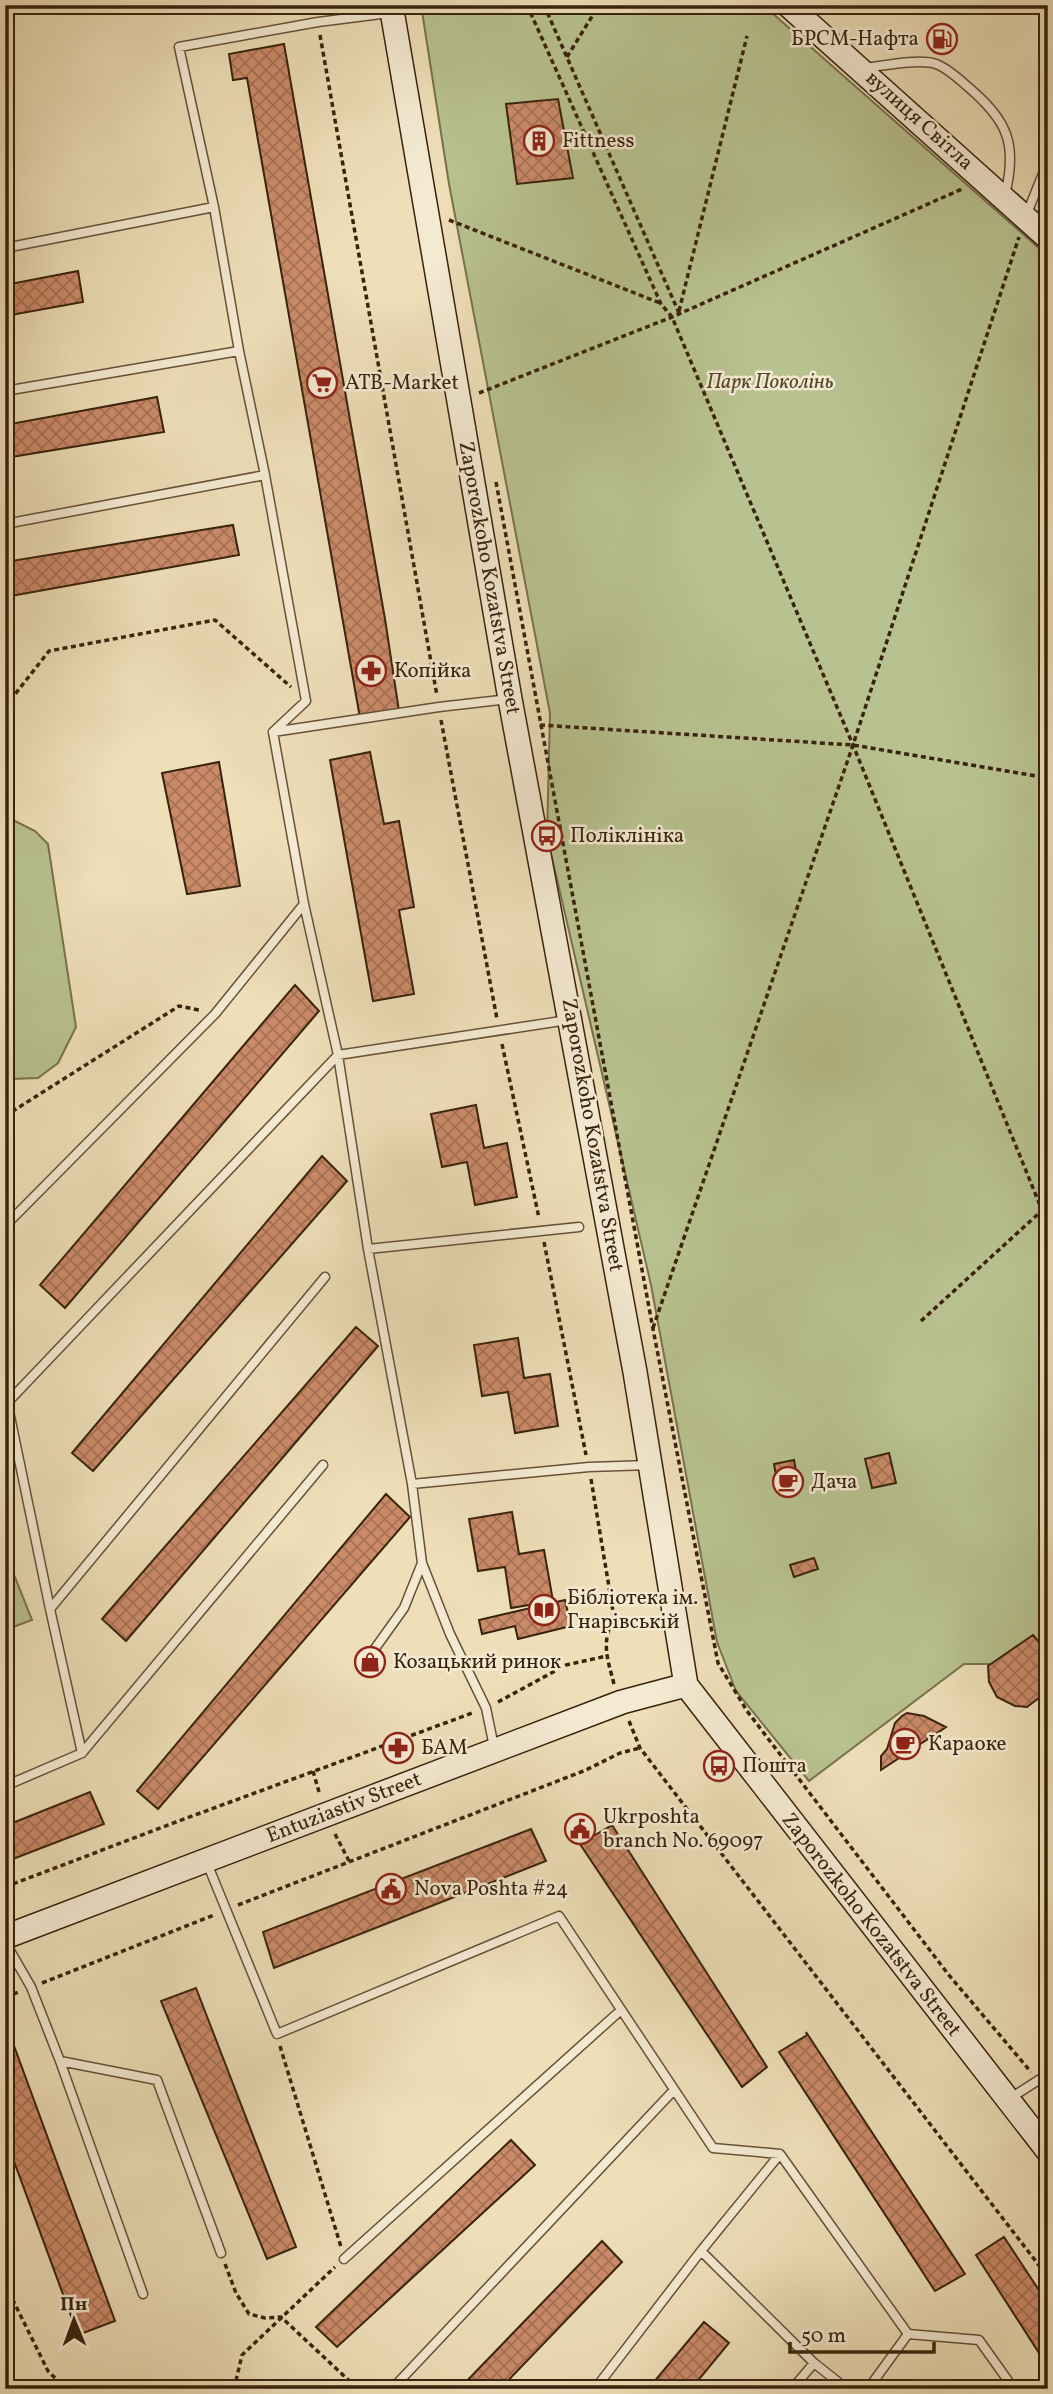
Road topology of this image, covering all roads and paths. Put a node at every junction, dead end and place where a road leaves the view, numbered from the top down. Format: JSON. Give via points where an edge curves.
{"nodes":[{"id":1,"x":527,"y":5,"type":"edge"},
{"id":2,"x":544,"y":5,"type":"edge"},
{"id":3,"x":598,"y":5,"type":"edge"},
{"id":4,"x":788,"y":5,"type":"edge"},
{"id":5,"x":15,"y":8,"type":"dead end"},
{"id":6,"x":392,"y":9,"type":"edge"},
{"id":7,"x":5,"y":10,"type":"edge"},
{"id":8,"x":318,"y":22,"type":"junction"},
{"id":9,"x":747,"y":36,"type":"dead end"},
{"id":10,"x":566,"y":58,"type":"junction"},
{"id":11,"x":861,"y":69,"type":"junction"},
{"id":12,"x":1048,"y":161,"type":"edge"},
{"id":13,"x":983,"y":179,"type":"junction"},
{"id":14,"x":1004,"y":198,"type":"junction"},
{"id":15,"x":214,"y":207,"type":"junction"},
{"id":16,"x":1025,"y":218,"type":"junction"},
{"id":17,"x":447,"y":232,"type":"dead end"},
{"id":18,"x":1048,"y":238,"type":"edge"},
{"id":19,"x":5,"y":248,"type":"edge"},
{"id":20,"x":662,"y":304,"type":"junction"},
{"id":21,"x":679,"y":313,"type":"junction"},
{"id":22,"x":672,"y":317,"type":"junction"},
{"id":23,"x":239,"y":351,"type":"junction"},
{"id":24,"x":5,"y":391,"type":"edge"},
{"id":25,"x":458,"y":401,"type":"junction"},
{"id":26,"x":494,"y":473,"type":"dead end"},
{"id":27,"x":265,"y":475,"type":"junction"},
{"id":28,"x":5,"y":524,"type":"edge"},
{"id":29,"x":510,"y":699,"type":"junction"},
{"id":30,"x":306,"y":701,"type":"junction"},
{"id":31,"x":439,"y":707,"type":"junction"},
{"id":32,"x":5,"y":708,"type":"edge"},
{"id":33,"x":540,"y":725,"type":"junction"},
{"id":34,"x":273,"y":732,"type":"junction"},
{"id":35,"x":853,"y":746,"type":"junction"},
{"id":36,"x":1048,"y":778,"type":"edge"},
{"id":37,"x":304,"y":904,"type":"junction"},
{"id":38,"x":215,"y":1014,"type":"junction"},
{"id":39,"x":571,"y":1019,"type":"junction"},
{"id":40,"x":499,"y":1031,"type":"junction"},
{"id":41,"x":338,"y":1055,"type":"junction"},
{"id":42,"x":5,"y":1116,"type":"edge"},
{"id":43,"x":1048,"y":1205,"type":"edge"},
{"id":44,"x":1043,"y":1209,"type":"junction"},
{"id":45,"x":1048,"y":1225,"type":"edge"},
{"id":46,"x":5,"y":1226,"type":"edge"},
{"id":47,"x":579,"y":1227,"type":"dead end"},
{"id":48,"x":542,"y":1232,"type":"junction"},
{"id":49,"x":368,"y":1249,"type":"junction"},
{"id":50,"x":325,"y":1277,"type":"dead end"},
{"id":51,"x":921,"y":1321,"type":"dead end"},
{"id":52,"x":653,"y":1329,"type":"junction"},
{"id":53,"x":648,"y":1339,"type":"dead end"},
{"id":54,"x":5,"y":1392,"type":"edge"},
{"id":55,"x":7,"y":1403,"type":"junction"},
{"id":56,"x":323,"y":1465,"type":"dead end"},
{"id":57,"x":650,"y":1465,"type":"junction"},
{"id":58,"x":589,"y":1467,"type":"junction"},
{"id":59,"x":412,"y":1484,"type":"junction"},
{"id":60,"x":422,"y":1563,"type":"junction"},
{"id":61,"x":50,"y":1609,"type":"junction"},
{"id":62,"x":607,"y":1656,"type":"junction"},
{"id":63,"x":366,"y":1661,"type":"dead end"},
{"id":64,"x":686,"y":1685,"type":"junction"},
{"id":65,"x":614,"y":1686,"type":"dead end"},
{"id":66,"x":486,"y":1708,"type":"junction"},
{"id":67,"x":629,"y":1721,"type":"dead end"},
{"id":68,"x":640,"y":1748,"type":"junction"},
{"id":69,"x":495,"y":1750,"type":"junction"},
{"id":70,"x":82,"y":1753,"type":"junction"},
{"id":71,"x":313,"y":1771,"type":"junction"},
{"id":72,"x":5,"y":1786,"type":"edge"},
{"id":73,"x":319,"y":1793,"type":"dead end"},
{"id":74,"x":333,"y":1829,"type":"dead end"},
{"id":75,"x":205,"y":1861,"type":"junction"},
{"id":76,"x":349,"y":1861,"type":"junction"},
{"id":77,"x":5,"y":1887,"type":"edge"},
{"id":78,"x":227,"y":1910,"type":"junction"},
{"id":79,"x":5,"y":1939,"type":"edge"},
{"id":80,"x":32,"y":1987,"type":"junction"},
{"id":81,"x":5,"y":1997,"type":"edge"},
{"id":82,"x":621,"y":2010,"type":"junction"},
{"id":83,"x":277,"y":2034,"type":"junction"},
{"id":84,"x":60,"y":2061,"type":"junction"},
{"id":85,"x":1048,"y":2074,"type":"edge"},
{"id":86,"x":1038,"y":2081,"type":"junction"},
{"id":87,"x":674,"y":2090,"type":"junction"},
{"id":88,"x":1007,"y":2100,"type":"junction"},
{"id":89,"x":1048,"y":2151,"type":"edge"},
{"id":90,"x":780,"y":2154,"type":"junction"},
{"id":91,"x":701,"y":2252,"type":"junction"},
{"id":92,"x":221,"y":2253,"type":"joint"},
{"id":93,"x":344,"y":2259,"type":"junction"},
{"id":94,"x":1048,"y":2277,"type":"edge"},
{"id":95,"x":5,"y":2284,"type":"edge"},
{"id":96,"x":143,"y":2294,"type":"dead end"},
{"id":97,"x":281,"y":2317,"type":"junction"},
{"id":98,"x":908,"y":2334,"type":"junction"},
{"id":99,"x":814,"y":2363,"type":"junction"},
{"id":100,"x":66,"y":2389,"type":"edge"},
{"id":101,"x":234,"y":2389,"type":"edge"},
{"id":102,"x":358,"y":2389,"type":"edge"},
{"id":103,"x":392,"y":2389,"type":"edge"},
{"id":104,"x":595,"y":2389,"type":"edge"},
{"id":105,"x":792,"y":2389,"type":"edge"},
{"id":106,"x":847,"y":2389,"type":"edge"},
{"id":107,"x":868,"y":2389,"type":"edge"},
{"id":108,"x":1014,"y":2389,"type":"edge"}],
"edges":[{"from":1,"to":20,"type":"path"},
{"from":2,"to":10,"type":"path"},
{"from":3,"to":10,"type":"path"},
{"from":4,"to":11,"type":"street","name":"вулиця Світла"},
{"from":5,"to":7,"type":"lane"},
{"from":6,"to":8,"type":"lane"},
{"from":6,"to":25,"type":"street","name":"Zaporozkoho Kozatstva Street"},
{"from":8,"to":15,"type":"lane","via":[[179,47]]},
{"from":8,"to":31,"type":"path"},
{"from":9,"to":21,"type":"path"},
{"from":10,"to":21,"type":"path"},
{"from":11,"to":13,"type":"street","name":"вулиця Світла"},
{"from":11,"to":14,"type":"lane","via":[[934,63],[985,102],[1002,122],[1010,148],[1011,170]]},
{"from":12,"to":16,"type":"lane"},
{"from":13,"to":14,"type":"street","name":"вулиця Світла"},
{"from":13,"to":21,"type":"path"},
{"from":14,"to":16,"type":"street","name":"вулиця Світла"},
{"from":15,"to":19,"type":"lane"},
{"from":15,"to":23,"type":"lane"},
{"from":16,"to":18,"type":"street","name":"вулиця Світла"},
{"from":16,"to":35,"type":"path"},
{"from":17,"to":20,"type":"path","via":[[444,218]]},
{"from":20,"to":22,"type":"path"},
{"from":21,"to":22,"type":"path"},
{"from":22,"to":25,"type":"path"},
{"from":22,"to":35,"type":"path"},
{"from":23,"to":24,"type":"lane"},
{"from":23,"to":27,"type":"lane"},
{"from":25,"to":29,"type":"street","name":"Zaporozkoho Kozatstva Street"},
{"from":26,"to":33,"type":"path"},
{"from":27,"to":28,"type":"lane"},
{"from":27,"to":30,"type":"lane"},
{"from":29,"to":31,"type":"lane"},
{"from":29,"to":39,"type":"street","name":"Zaporozkoho Kozatstva Street"},
{"from":30,"to":32,"type":"path","via":[[215,620],[49,651]]},
{"from":30,"to":34,"type":"lane"},
{"from":31,"to":34,"type":"lane"},
{"from":31,"to":40,"type":"path"},
{"from":33,"to":35,"type":"path"},
{"from":33,"to":52,"type":"path"},
{"from":34,"to":37,"type":"lane"},
{"from":35,"to":36,"type":"path"},
{"from":35,"to":44,"type":"path"},
{"from":35,"to":52,"type":"path"},
{"from":37,"to":38,"type":"lane"},
{"from":37,"to":41,"type":"lane"},
{"from":38,"to":42,"type":"path","via":[[179,1006]]},
{"from":38,"to":46,"type":"lane"},
{"from":39,"to":40,"type":"lane"},
{"from":39,"to":57,"type":"street","name":"Zaporozkoho Kozatstva Street"},
{"from":40,"to":41,"type":"lane"},
{"from":40,"to":48,"type":"path"},
{"from":41,"to":49,"type":"lane"},
{"from":41,"to":55,"type":"lane"},
{"from":43,"to":44,"type":"path"},
{"from":44,"to":45,"type":"path"},
{"from":44,"to":51,"type":"path"},
{"from":47,"to":48,"type":"lane"},
{"from":48,"to":49,"type":"lane"},
{"from":48,"to":58,"type":"path"},
{"from":49,"to":59,"type":"lane"},
{"from":50,"to":61,"type":"lane"},
{"from":52,"to":53,"type":"path"},
{"from":52,"to":86,"type":"path","via":[[718,1663],[747,1711],[948,1974]]},
{"from":54,"to":55,"type":"lane"},
{"from":55,"to":61,"type":"lane"},
{"from":56,"to":70,"type":"lane"},
{"from":57,"to":58,"type":"lane"},
{"from":57,"to":64,"type":"street","name":"Zaporozkoho Kozatstva Street"},
{"from":58,"to":59,"type":"lane"},
{"from":58,"to":62,"type":"path","via":[[614,1617],[606,1633]]},
{"from":59,"to":60,"type":"lane"},
{"from":60,"to":63,"type":"lane","via":[[404,1608]]},
{"from":60,"to":66,"type":"lane"},
{"from":61,"to":70,"type":"lane"},
{"from":62,"to":65,"type":"path"},
{"from":62,"to":66,"type":"path","via":[[566,1665]]},
{"from":64,"to":69,"type":"street","name":"Entuziastiv Street","via":[[621,1702]]},
{"from":64,"to":88,"type":"street","name":"Zaporozkoho Kozatstva Street"},
{"from":66,"to":69,"type":"lane"},
{"from":66,"to":71,"type":"path"},
{"from":67,"to":68,"type":"path"},
{"from":68,"to":76,"type":"path"},
{"from":68,"to":94,"type":"path"},
{"from":69,"to":75,"type":"street","name":"Entuziastiv Street"},
{"from":70,"to":72,"type":"lane"},
{"from":71,"to":73,"type":"path"},
{"from":71,"to":77,"type":"path"},
{"from":74,"to":76,"type":"path"},
{"from":75,"to":78,"type":"lane"},
{"from":75,"to":79,"type":"street","name":"Entuziastiv Street"},
{"from":76,"to":78,"type":"path"},
{"from":78,"to":80,"type":"path"},
{"from":78,"to":83,"type":"lane"},
{"from":79,"to":80,"type":"lane"},
{"from":80,"to":81,"type":"path"},
{"from":80,"to":84,"type":"lane"},
{"from":82,"to":83,"type":"lane","via":[[559,1916]]},
{"from":82,"to":87,"type":"lane"},
{"from":82,"to":93,"type":"lane"},
{"from":83,"to":93,"type":"path"},
{"from":84,"to":92,"type":"lane","via":[[157,2080]]},
{"from":84,"to":96,"type":"lane"},
{"from":85,"to":86,"type":"lane"},
{"from":86,"to":88,"type":"lane"},
{"from":87,"to":90,"type":"lane","via":[[713,2148]]},
{"from":87,"to":103,"type":"lane"},
{"from":88,"to":89,"type":"street","name":"Zaporozkoho Kozatstva Street"},
{"from":90,"to":91,"type":"lane"},
{"from":90,"to":98,"type":"lane"},
{"from":91,"to":99,"type":"lane"},
{"from":91,"to":104,"type":"lane"},
{"from":92,"to":97,"type":"path","via":[[249,2314]]},
{"from":93,"to":97,"type":"path"},
{"from":95,"to":100,"type":"path","via":[[48,2371]]},
{"from":97,"to":101,"type":"path","via":[[242,2355]]},
{"from":97,"to":102,"type":"path"},
{"from":98,"to":107,"type":"lane"},
{"from":98,"to":108,"type":"lane","via":[[979,2340]]},
{"from":99,"to":105,"type":"lane"},
{"from":99,"to":106,"type":"lane"}]}
